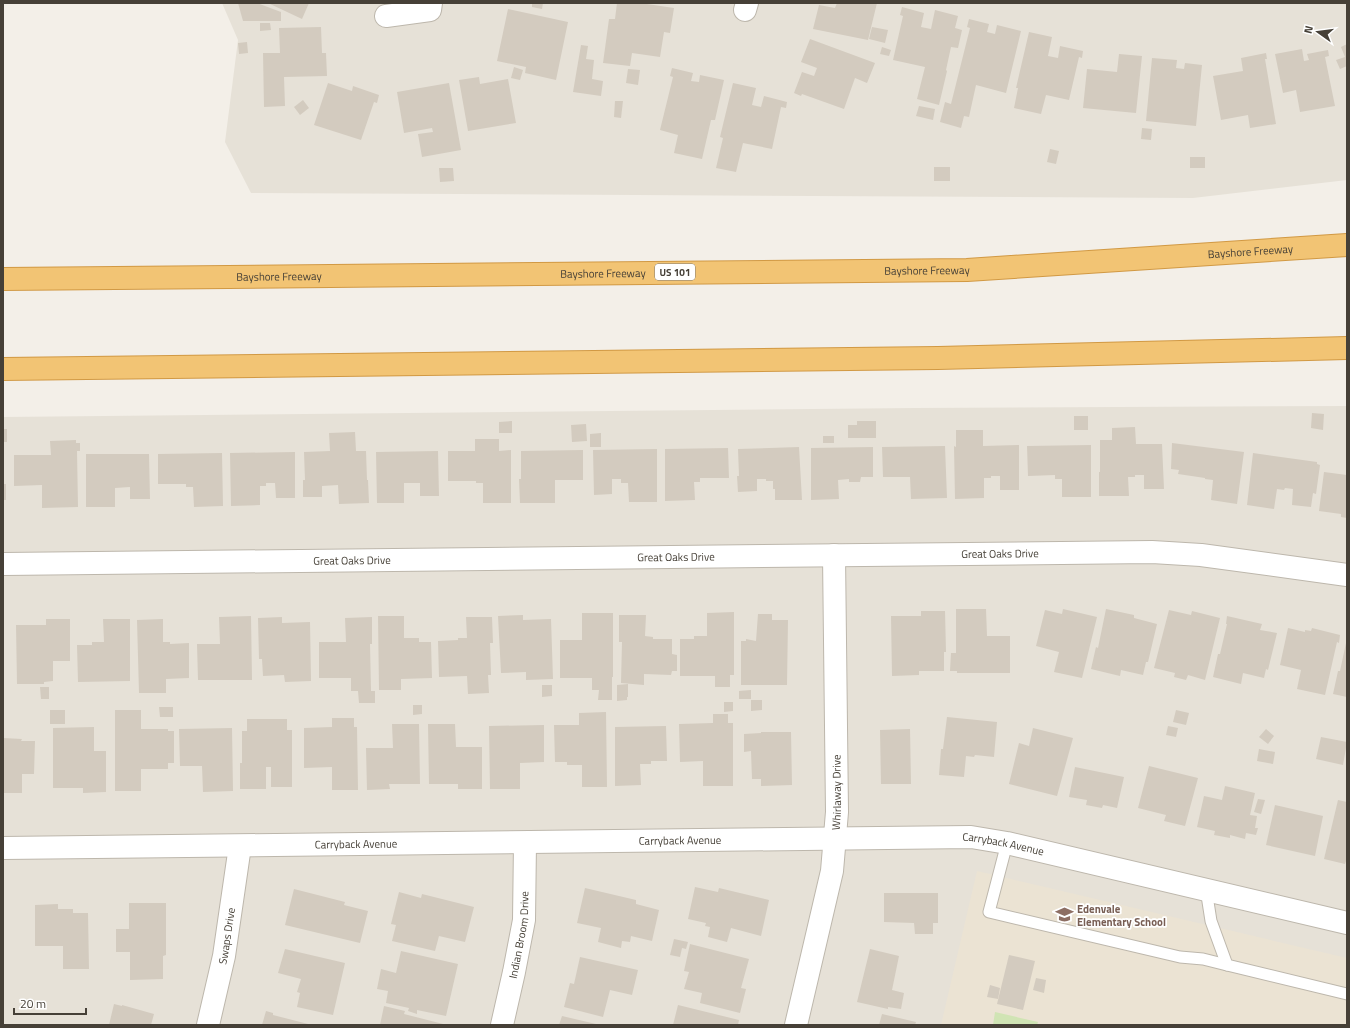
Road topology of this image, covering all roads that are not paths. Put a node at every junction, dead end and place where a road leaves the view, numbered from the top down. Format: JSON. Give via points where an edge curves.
{"nodes":[{"id":1,"x":431,"y":3,"type":"edge"},
{"id":2,"x":386,"y":16,"type":"dead end"},
{"id":3,"x":1347,"y":245,"type":"edge"},
{"id":4,"x":3,"y":279,"type":"edge"},
{"id":5,"x":1347,"y":348,"type":"edge"},
{"id":6,"x":3,"y":369,"type":"edge"},
{"id":7,"x":834,"y":555,"type":"junction"},
{"id":8,"x":3,"y":564,"type":"edge"},
{"id":9,"x":1347,"y":575,"type":"edge"},
{"id":10,"x":835,"y":839,"type":"junction"},
{"id":11,"x":525,"y":843,"type":"junction"},
{"id":12,"x":1007,"y":843,"type":"junction"},
{"id":13,"x":240,"y":846,"type":"junction"},
{"id":14,"x":3,"y":848,"type":"edge"},
{"id":15,"x":1206,"y":890,"type":"junction"},
{"id":16,"x":1347,"y":923,"type":"edge"},
{"id":17,"x":1227,"y":965,"type":"junction"},
{"id":18,"x":1347,"y":994,"type":"edge"},
{"id":19,"x":208,"y":1025,"type":"edge"},
{"id":20,"x":502,"y":1025,"type":"edge"},
{"id":21,"x":796,"y":1025,"type":"edge"}],
"edges":[{"from":1,"to":2,"type":"street","via":[[430,10]]},
{"from":3,"to":4,"type":"highway","name":"Bayshore Freeway","number":"US 101","via":[[968,270]]},
{"from":5,"to":6,"type":"highway","via":[[938,358]]},
{"from":7,"to":8,"type":"street","name":"Great Oaks Drive"},
{"from":7,"to":9,"type":"street","name":"Great Oaks Drive","via":[[1152,552],[1201,555]]},
{"from":7,"to":10,"type":"street","name":"Whirlaway Drive","via":[[837,812]]},
{"from":10,"to":11,"type":"street","name":"Carryback Avenue"},
{"from":10,"to":12,"type":"street","name":"Carryback Avenue","via":[[971,837]]},
{"from":10,"to":21,"type":"street","name":"Whirlaway Drive","via":[[832,871]]},
{"from":11,"to":13,"type":"street","name":"Carryback Avenue"},
{"from":11,"to":20,"type":"street","name":"Indian Broom Drive","via":[[524,920]]},
{"from":12,"to":15,"type":"street","name":"Carryback Avenue"},
{"from":12,"to":17,"type":"lane","via":[[989,912],[1180,957]]},
{"from":13,"to":14,"type":"street","name":"Carryback Avenue"},
{"from":13,"to":19,"type":"street","name":"Swaps Drive","via":[[224,956]]},
{"from":15,"to":16,"type":"street","name":"Carryback Avenue"},
{"from":15,"to":17,"type":"lane","via":[[1211,921]]},
{"from":17,"to":18,"type":"lane"}]}
